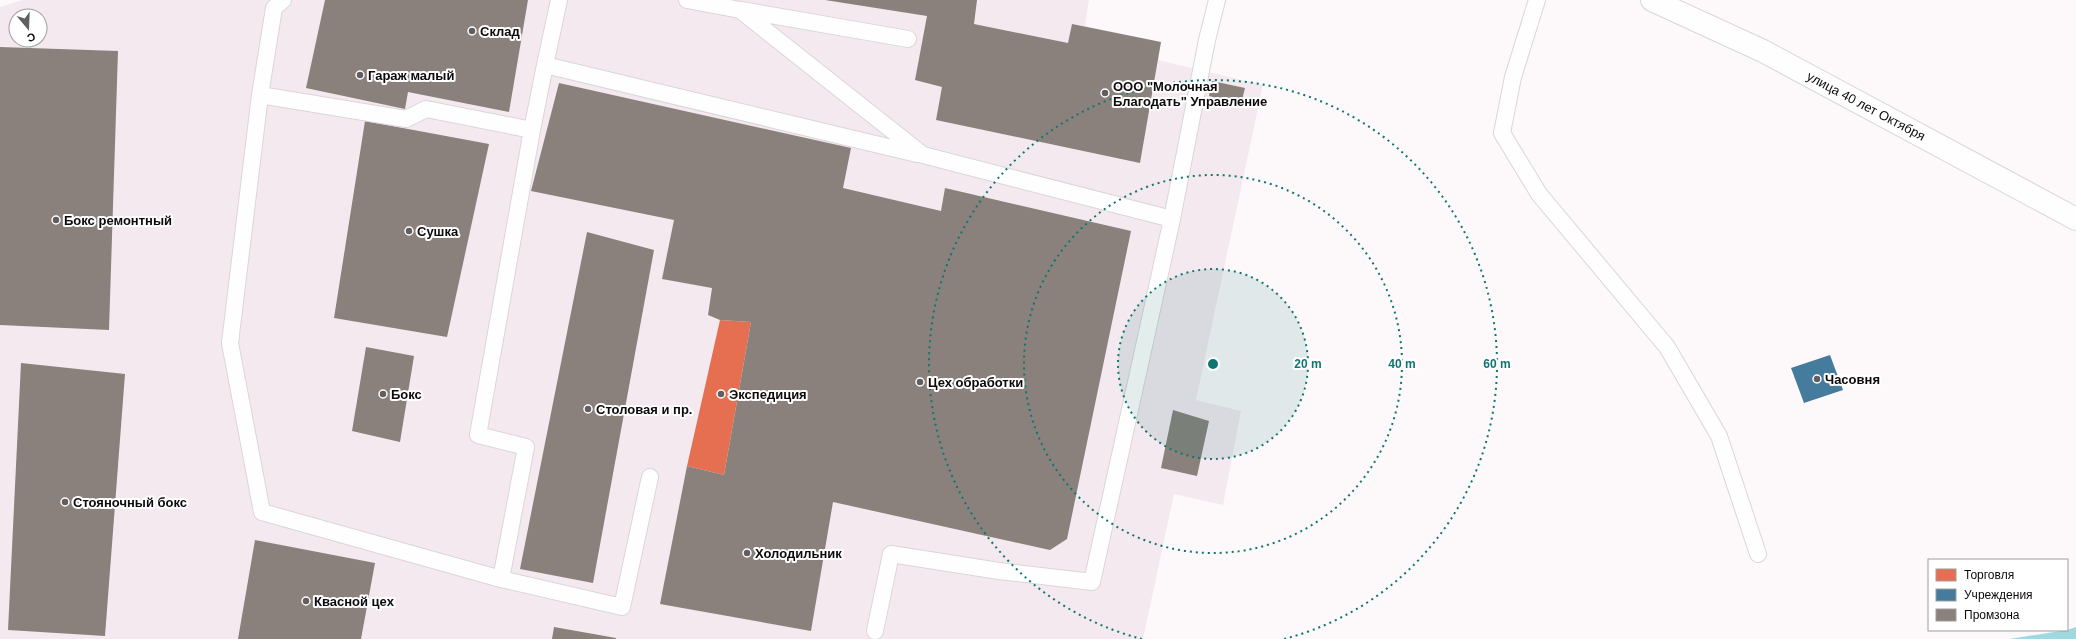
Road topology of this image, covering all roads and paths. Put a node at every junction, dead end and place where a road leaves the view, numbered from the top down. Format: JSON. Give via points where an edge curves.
{"nodes":[{"id":1,"x":283,"y":0,"type":"edge"},
{"id":2,"x":558,"y":0,"type":"edge"},
{"id":3,"x":687,"y":0,"type":"edge"},
{"id":4,"x":1217,"y":0,"type":"edge"},
{"id":5,"x":1537,"y":0,"type":"edge"},
{"id":6,"x":1652,"y":0,"type":"edge"},
{"id":7,"x":740,"y":10,"type":"junction"},
{"id":8,"x":908,"y":39,"type":"dead end"},
{"id":9,"x":545,"y":65,"type":"junction"},
{"id":10,"x":260,"y":94,"type":"junction"},
{"id":11,"x":532,"y":130,"type":"junction"},
{"id":12,"x":923,"y":155,"type":"junction"},
{"id":13,"x":1172,"y":219,"type":"junction"},
{"id":14,"x":2076,"y":219,"type":"edge"},
{"id":15,"x":650,"y":477,"type":"dead end"},
{"id":16,"x":1758,"y":554,"type":"dead end"},
{"id":17,"x":501,"y":579,"type":"junction"},
{"id":18,"x":875,"y":631,"type":"dead end"}],
"edges":[{"from":1,"to":10,"type":"lane","via":[[274,8]]},
{"from":2,"to":9,"type":"lane"},
{"from":3,"to":7,"type":"lane"},
{"from":4,"to":13,"type":"lane"},
{"from":5,"to":16,"type":"lane","via":[[1513,77],[1502,133],[1539,194],[1668,347],[1719,436]]},
{"from":6,"to":14,"type":"main road","name":"улица 40 лет Октября","via":[[1763,51]]},
{"from":7,"to":8,"type":"lane"},
{"from":7,"to":12,"type":"lane"},
{"from":9,"to":11,"type":"lane"},
{"from":9,"to":12,"type":"lane"},
{"from":10,"to":11,"type":"lane","via":[[406,119],[426,109]]},
{"from":10,"to":17,"type":"lane","via":[[230,343],[262,512]]},
{"from":11,"to":17,"type":"lane","via":[[478,435],[526,447]]},
{"from":12,"to":13,"type":"lane"},
{"from":13,"to":18,"type":"lane","via":[[1092,582],[891,554]]},
{"from":15,"to":17,"type":"lane","via":[[622,607]]}]}
